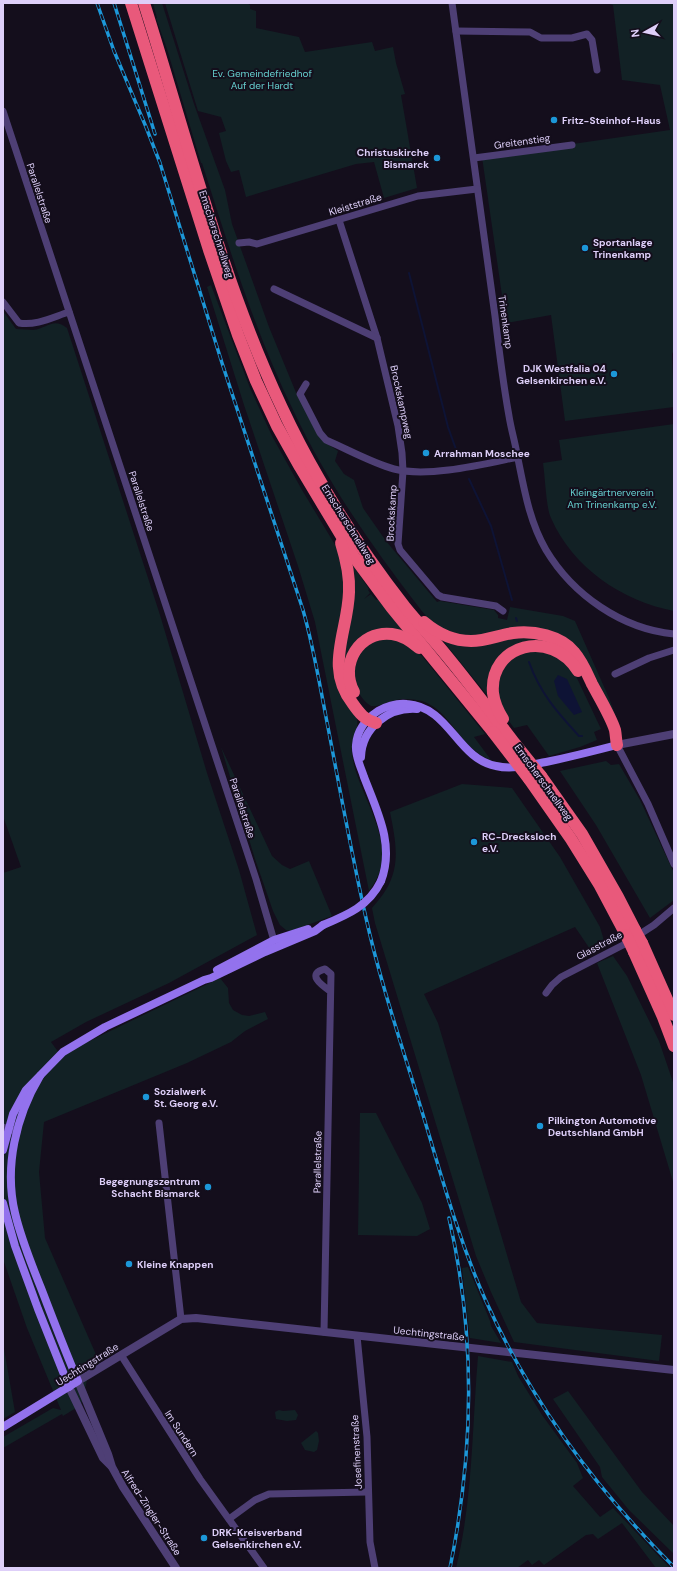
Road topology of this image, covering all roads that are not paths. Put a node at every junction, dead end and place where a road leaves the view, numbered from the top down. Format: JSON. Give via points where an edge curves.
{"nodes":[{"id":1,"x":131,"y":3,"type":"edge"},
{"id":2,"x":144,"y":3,"type":"edge"},
{"id":3,"x":452,"y":3,"type":"edge"},
{"id":4,"x":456,"y":31,"type":"junction"},
{"id":5,"x":597,"y":70,"type":"dead end"},
{"id":6,"x":3,"y":112,"type":"edge"},
{"id":7,"x":572,"y":145,"type":"dead end"},
{"id":8,"x":474,"y":158,"type":"junction"},
{"id":9,"x":478,"y":189,"type":"junction"},
{"id":10,"x":340,"y":220,"type":"junction"},
{"id":11,"x":239,"y":243,"type":"dead end"},
{"id":12,"x":274,"y":289,"type":"dead end"},
{"id":13,"x":3,"y":302,"type":"edge"},
{"id":14,"x":69,"y":312,"type":"junction"},
{"id":15,"x":377,"y":338,"type":"junction"},
{"id":16,"x":306,"y":384,"type":"dead end"},
{"id":17,"x":518,"y":457,"type":"junction"},
{"id":18,"x":403,"y":471,"type":"junction"},
{"id":19,"x":328,"y":515,"type":"junction"},
{"id":20,"x":405,"y":607,"type":"junction"},
{"id":21,"x":503,"y":611,"type":"dead end"},
{"id":22,"x":674,"y":634,"type":"edge"},
{"id":23,"x":674,"y":650,"type":"edge"},
{"id":24,"x":439,"y":666,"type":"junction"},
{"id":25,"x":615,"y":674,"type":"dead end"},
{"id":26,"x":372,"y":719,"type":"junction"},
{"id":27,"x":502,"y":730,"type":"junction"},
{"id":28,"x":674,"y":734,"type":"edge"},
{"id":29,"x":617,"y":745,"type":"junction"},
{"id":30,"x":535,"y":778,"type":"junction"},
{"id":31,"x":674,"y":864,"type":"edge"},
{"id":32,"x":674,"y":908,"type":"edge"},
{"id":33,"x":674,"y":914,"type":"edge"},
{"id":34,"x":664,"y":918,"type":"junction"},
{"id":35,"x":278,"y":943,"type":"junction"},
{"id":36,"x":638,"y":948,"type":"junction"},
{"id":37,"x":330,"y":991,"type":"dead end"},
{"id":38,"x":546,"y":993,"type":"dead end"},
{"id":39,"x":674,"y":1015,"type":"edge"},
{"id":40,"x":674,"y":1046,"type":"edge"},
{"id":41,"x":40,"y":1076,"type":"junction"},
{"id":42,"x":159,"y":1123,"type":"dead end"},
{"id":43,"x":6,"y":1128,"type":"edge"},
{"id":44,"x":17,"y":1132,"type":"junction"},
{"id":45,"x":3,"y":1150,"type":"edge"},
{"id":46,"x":3,"y":1203,"type":"edge"},
{"id":47,"x":181,"y":1319,"type":"junction"},
{"id":48,"x":324,"y":1332,"type":"junction"},
{"id":49,"x":357,"y":1336,"type":"junction"},
{"id":50,"x":121,"y":1355,"type":"junction"},
{"id":51,"x":674,"y":1370,"type":"edge"},
{"id":52,"x":78,"y":1381,"type":"junction"},
{"id":53,"x":69,"y":1387,"type":"junction"},
{"id":54,"x":3,"y":1428,"type":"edge"},
{"id":55,"x":112,"y":1467,"type":"junction"},
{"id":56,"x":368,"y":1492,"type":"junction"},
{"id":57,"x":229,"y":1519,"type":"junction"},
{"id":58,"x":176,"y":1568,"type":"edge"},
{"id":59,"x":264,"y":1568,"type":"edge"},
{"id":60,"x":375,"y":1568,"type":"edge"}],
"edges":[{"from":1,"to":19,"type":"highway","name":"Emscherschnellweg","via":[[238,335],[277,426]]},
{"from":2,"to":20,"type":"highway","name":"Emscherschnellweg","via":[[219,246],[248,331],[276,396],[332,502]]},
{"from":3,"to":4,"type":"street","name":"Trinenkamp"},
{"from":4,"to":5,"type":"street","via":[[530,32],[541,38],[572,38],[587,34],[592,40]]},
{"from":4,"to":8,"type":"street","name":"Trinenkamp"},
{"from":6,"to":14,"type":"street","name":"Parallelstraße"},
{"from":7,"to":8,"type":"street","name":"Greitenstieg"},
{"from":8,"to":9,"type":"street","name":"Trinenkamp"},
{"from":9,"to":10,"type":"street","name":"Kleiststraße","via":[[418,196]]},
{"from":9,"to":17,"type":"street","name":"Trinenkamp","via":[[505,391]]},
{"from":10,"to":11,"type":"street","name":"Kleiststraße","via":[[257,244]]},
{"from":10,"to":15,"type":"street","name":"Brockskampweg"},
{"from":12,"to":15,"type":"street"},
{"from":13,"to":14,"type":"street","via":[[19,322],[26,324]]},
{"from":14,"to":35,"type":"street","name":"Parallelstraße"},
{"from":15,"to":18,"type":"street","name":"Brockskampweg","via":[[398,426]]},
{"from":16,"to":18,"type":"street","via":[[300,394],[326,440]]},
{"from":17,"to":18,"type":"street","via":[[451,469]]},
{"from":17,"to":22,"type":"street","name":"Trinenkamp","via":[[531,518],[546,550],[563,574],[584,595],[615,616],[642,627]]},
{"from":18,"to":21,"type":"street","name":"Brockskamp","via":[[398,544],[400,550],[438,595],[496,606]]},
{"from":19,"to":24,"type":"highway","name":"Emscherschnellweg","via":[[354,557]]},
{"from":19,"to":26,"type":"highway","via":[[343,549],[349,584],[349,600],[338,657],[342,685],[348,698]]},
{"from":20,"to":27,"type":"highway","name":"Emscherschnellweg"},
{"from":20,"to":29,"type":"highway","via":[[430,627],[459,640],[483,640],[527,632],[559,641],[574,651],[588,674],[615,730]]},
{"from":23,"to":25,"type":"street","via":[[649,658]]},
{"from":24,"to":26,"type":"highway","via":[[413,643],[396,635],[378,635],[362,643],[350,661],[349,679]]},
{"from":24,"to":27,"type":"highway","name":"Emscherschnellweg"},
{"from":26,"to":29,"type":"main road","via":[[390,706],[402,704],[421,707],[449,728],[473,755],[496,767],[526,766]]},
{"from":26,"to":35,"type":"main road","bridge":true,"via":[[360,732],[356,745],[357,759],[386,841],[387,859],[381,881],[376,891],[361,907],[343,917]]},
{"from":27,"to":29,"type":"highway","via":[[493,694],[496,672],[504,660],[516,651],[528,646],[543,646],[556,650],[572,662]]},
{"from":27,"to":30,"type":"highway","name":"Emscherschnellweg","bridge":true},
{"from":27,"to":30,"type":"highway","name":"Emscherschnellweg","bridge":true,"via":[[516,745]]},
{"from":28,"to":29,"type":"street"},
{"from":29,"to":31,"type":"street","via":[[648,804]]},
{"from":30,"to":36,"type":"highway","name":"Emscherschnellweg","bridge":true},
{"from":32,"to":34,"type":"street","name":"Glasstraße"},
{"from":33,"to":34,"type":"street","name":"Glasstraße"},
{"from":34,"to":38,"type":"street","name":"Glasstraße","via":[[623,945],[561,977]]},
{"from":35,"to":41,"type":"main road","via":[[209,974],[204,980],[104,1027],[63,1052]]},
{"from":36,"to":39,"type":"highway","name":"Emscherschnellweg"},
{"from":36,"to":40,"type":"highway","name":"Emscherschnellweg"},
{"from":37,"to":48,"type":"street","name":"Parallelstraße"},
{"from":41,"to":43,"type":"main road","via":[[29,1085]]},
{"from":41,"to":44,"type":"main road","via":[[30,1094]]},
{"from":42,"to":47,"type":"street"},
{"from":43,"to":44,"type":"street"},
{"from":43,"to":45,"type":"main road"},
{"from":44,"to":52,"type":"main road","via":[[11,1176],[14,1212],[24,1246]]},
{"from":46,"to":53,"type":"main road","via":[[15,1246]]},
{"from":47,"to":48,"type":"street","name":"Uechtingstraße","via":[[196,1318]]},
{"from":47,"to":50,"type":"street","name":"Uechtingstraße"},
{"from":48,"to":49,"type":"street","name":"Uechtingstraße"},
{"from":49,"to":51,"type":"street","name":"Uechtingstraße"},
{"from":49,"to":56,"type":"street","name":"Josefinenstraße","via":[[366,1428]]},
{"from":50,"to":52,"type":"street","name":"Uechtingstraße"},
{"from":50,"to":57,"type":"street","name":"Im Sundern","via":[[200,1479]]},
{"from":52,"to":53,"type":"main road","name":"Uechtingstraße"},
{"from":52,"to":55,"type":"street","name":"Alfred-Zingler-Straße"},
{"from":53,"to":54,"type":"main road","name":"Uechtingstraße"},
{"from":53,"to":55,"type":"street","name":"Alfred-Zingler-Straße","via":[[103,1458]]},
{"from":55,"to":58,"type":"street","name":"Alfred-Zingler-Straße"},
{"from":56,"to":57,"type":"street","via":[[269,1494],[255,1500]]},
{"from":56,"to":60,"type":"street","name":"Josefinenstraße","via":[[370,1542]]},
{"from":57,"to":59,"type":"street","name":"Im Sundern"}]}
